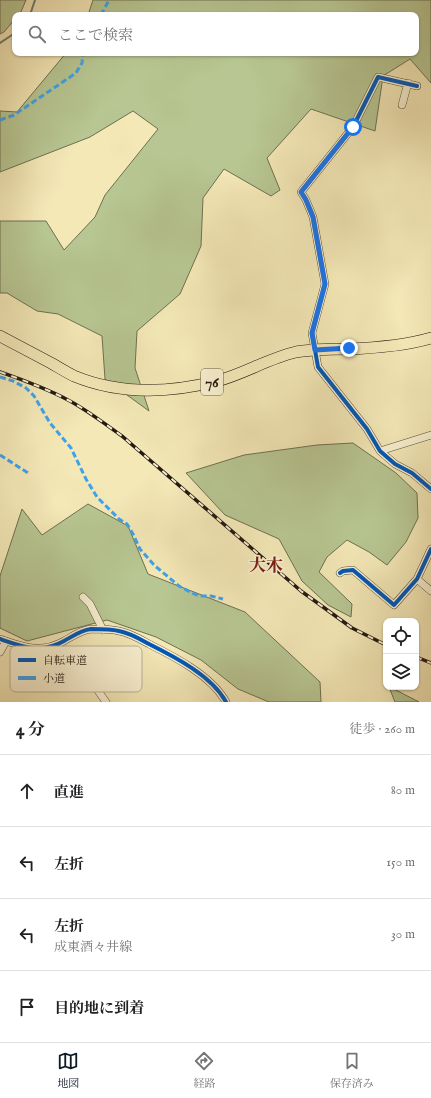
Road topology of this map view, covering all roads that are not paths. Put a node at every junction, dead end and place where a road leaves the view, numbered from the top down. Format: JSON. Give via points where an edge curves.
{"nodes":[{"id":1,"x":408,"y":84,"type":"junction"},
{"id":2,"x":417,"y":86,"type":"dead end"},
{"id":3,"x":402,"y":105,"type":"dead end"},
{"id":4,"x":0,"y":336,"type":"edge"},
{"id":5,"x":431,"y":338,"type":"edge"},
{"id":6,"x":315,"y":350,"type":"junction"},
{"id":7,"x":431,"y":435,"type":"edge"},
{"id":8,"x":380,"y":451,"type":"junction"},
{"id":9,"x":431,"y":489,"type":"edge"},
{"id":10,"x":431,"y":549,"type":"edge"},
{"id":11,"x":340,"y":573,"type":"dead end"},
{"id":12,"x":418,"y":579,"type":"junction"},
{"id":13,"x":431,"y":591,"type":"edge"},
{"id":14,"x":83,"y":597,"type":"dead end"},
{"id":15,"x":103,"y":630,"type":"junction"},
{"id":16,"x":3,"y":640,"type":"edge"},
{"id":17,"x":22,"y":646,"type":"edge"},
{"id":18,"x":53,"y":646,"type":"edge"},
{"id":19,"x":0,"y":652,"type":"edge"},
{"id":20,"x":99,"y":692,"type":"edge"},
{"id":21,"x":106,"y":702,"type":"edge"},
{"id":22,"x":226,"y":702,"type":"edge"}],
"edges":[{"from":1,"to":2,"type":"street"},
{"from":1,"to":3,"type":"street"},
{"from":1,"to":6,"type":"street","via":[[378,76],[353,127],[301,192],[313,217],[325,284],[312,333]]},
{"from":4,"to":6,"type":"main road","number":"76","via":[[74,376],[98,384],[142,391],[165,390],[216,381],[296,352]]},
{"from":5,"to":6,"type":"main road","number":"76","via":[[401,344]]},
{"from":6,"to":8,"type":"street","via":[[318,367],[367,429]]},
{"from":7,"to":8,"type":"street"},
{"from":8,"to":9,"type":"street"},
{"from":10,"to":12,"type":"street"},
{"from":11,"to":12,"type":"street","via":[[353,570],[394,605]]},
{"from":12,"to":13,"type":"street"},
{"from":14,"to":15,"type":"street","via":[[90,604]]},
{"from":15,"to":18,"type":"street","via":[[83,631]]},
{"from":15,"to":22,"type":"street","via":[[119,631],[135,637],[177,658],[217,689]]},
{"from":16,"to":17,"type":"street"},
{"from":16,"to":19,"type":"street"},
{"from":20,"to":21,"type":"street"}]}
